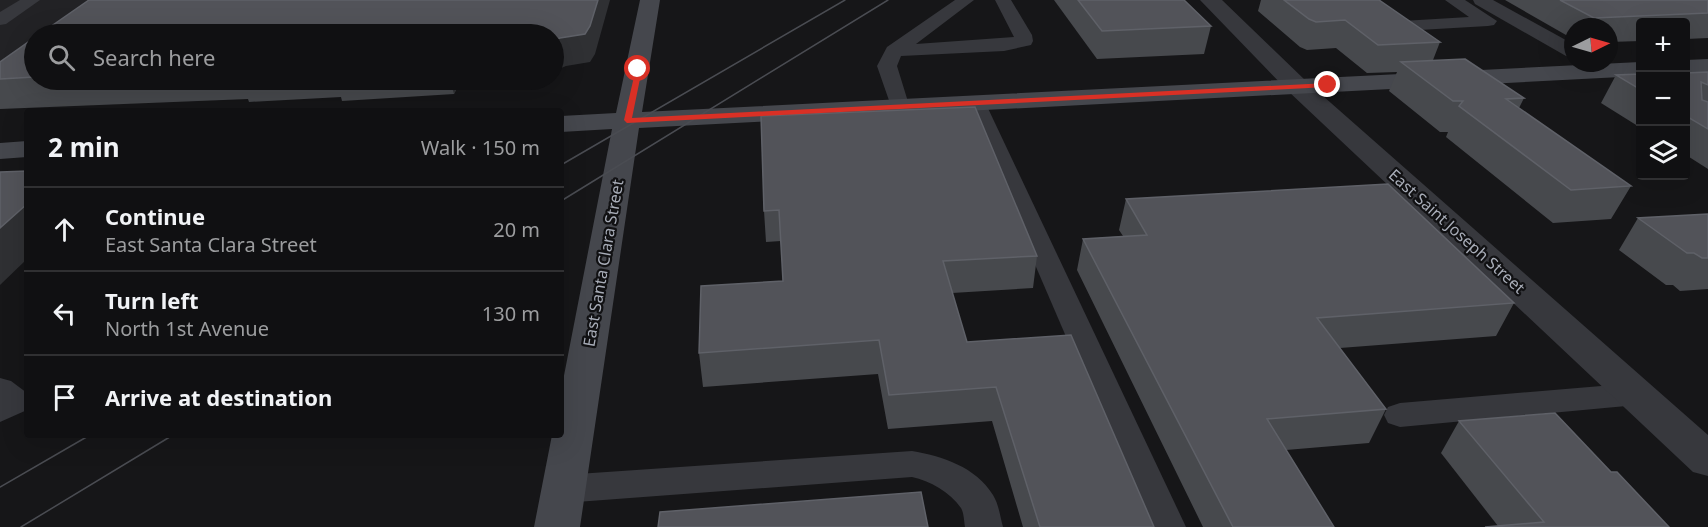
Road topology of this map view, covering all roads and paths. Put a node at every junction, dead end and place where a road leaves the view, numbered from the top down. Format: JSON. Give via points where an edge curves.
{"nodes":[{"id":1,"x":32,"y":0,"type":"edge"},
{"id":2,"x":650,"y":0,"type":"edge"},
{"id":3,"x":966,"y":0,"type":"edge"},
{"id":4,"x":1003,"y":0,"type":"edge"},
{"id":5,"x":1210,"y":0,"type":"edge"},
{"id":6,"x":1453,"y":0,"type":"edge"},
{"id":7,"x":1481,"y":0,"type":"edge"},
{"id":8,"x":0,"y":20,"type":"edge"},
{"id":9,"x":1402,"y":26,"type":"edge"},
{"id":10,"x":1564,"y":47,"type":"edge"},
{"id":11,"x":894,"y":51,"type":"junction"},
{"id":12,"x":1708,"y":66,"type":"edge"},
{"id":13,"x":1690,"y":67,"type":"edge"},
{"id":14,"x":1618,"y":68,"type":"edge"},
{"id":15,"x":1564,"y":69,"type":"edge"},
{"id":16,"x":1636,"y":69,"type":"edge"},
{"id":17,"x":1609,"y":72,"type":"edge"},
{"id":18,"x":1297,"y":86,"type":"junction"},
{"id":19,"x":1636,"y":88,"type":"edge"},
{"id":20,"x":975,"y":102,"type":"junction"},
{"id":21,"x":898,"y":105,"type":"junction"},
{"id":22,"x":627,"y":120,"type":"junction"},
{"id":23,"x":564,"y":124,"type":"edge"},
{"id":24,"x":24,"y":149,"type":"edge"},
{"id":25,"x":0,"y":151,"type":"edge"},
{"id":26,"x":0,"y":389,"type":"edge"},
{"id":27,"x":1637,"y":394,"type":"junction"},
{"id":28,"x":0,"y":410,"type":"edge"},
{"id":29,"x":1400,"y":416,"type":"dead end"},
{"id":30,"x":1708,"y":460,"type":"edge"},
{"id":31,"x":560,"y":508,"type":"edge"},
{"id":32,"x":984,"y":527,"type":"edge"},
{"id":33,"x":1167,"y":527,"type":"edge"}],
"edges":[{"from":1,"to":8,"type":"lane"},
{"from":2,"to":22,"type":"street","name":"East Santa Clara Street"},
{"from":3,"to":11,"type":"lane"},
{"from":4,"to":11,"type":"lane","via":[[1024,40],[1004,45]]},
{"from":5,"to":18,"type":"street","name":"East Saint Joseph Street"},
{"from":6,"to":9,"type":"lane","via":[[1488,21]]},
{"from":7,"to":10,"type":"lane"},
{"from":11,"to":21,"type":"lane","via":[[887,66]]},
{"from":12,"to":13,"type":"street"},
{"from":14,"to":16,"type":"street"},
{"from":15,"to":18,"type":"street"},
{"from":17,"to":19,"type":"lane"},
{"from":18,"to":20,"type":"street"},
{"from":18,"to":27,"type":"street","name":"East Saint Joseph Street"},
{"from":20,"to":21,"type":"street"},
{"from":20,"to":33,"type":"lane"},
{"from":21,"to":22,"type":"street"},
{"from":22,"to":23,"type":"street"},
{"from":22,"to":31,"type":"street","name":"East Santa Clara Street"},
{"from":24,"to":25,"type":"street"},
{"from":26,"to":28,"type":"lane","via":[[15,402]]},
{"from":27,"to":29,"type":"lane"},
{"from":27,"to":30,"type":"street","name":"East Saint Joseph Street"},
{"from":31,"to":32,"type":"lane","via":[[912,464],[937,469],[959,484],[978,503]]}]}
